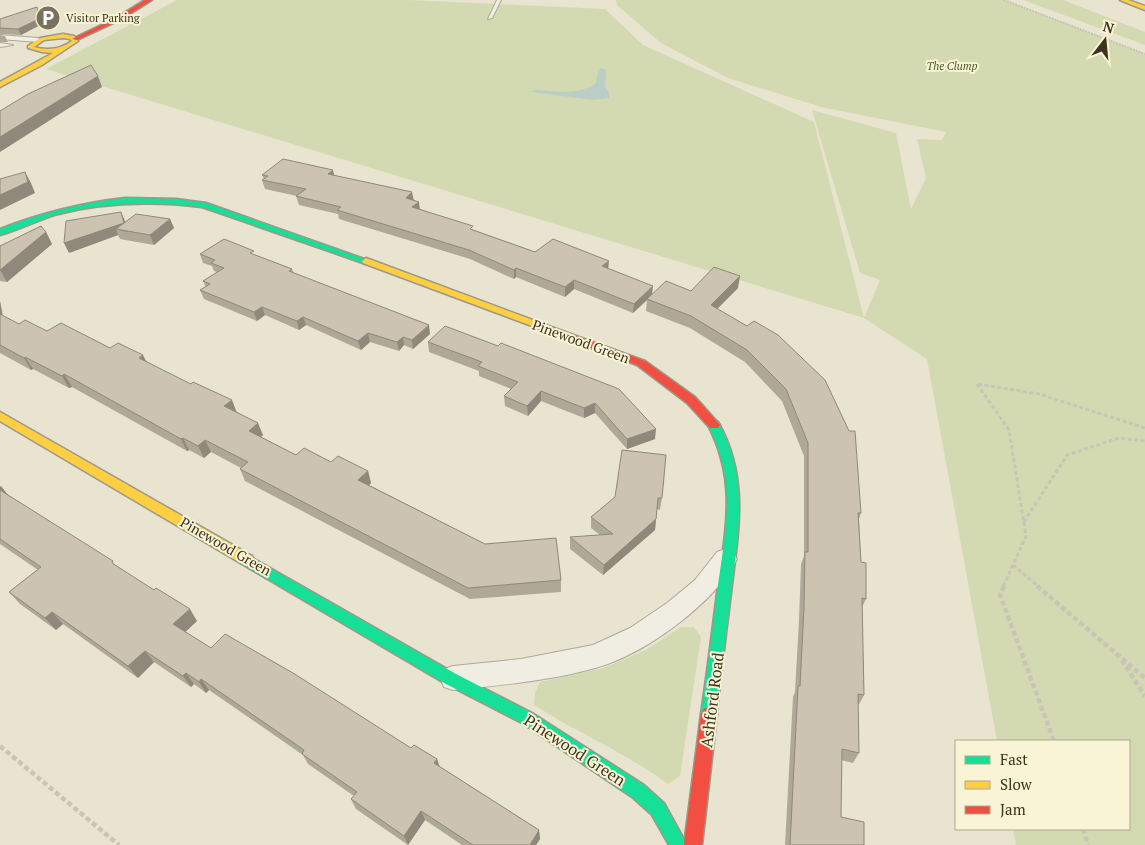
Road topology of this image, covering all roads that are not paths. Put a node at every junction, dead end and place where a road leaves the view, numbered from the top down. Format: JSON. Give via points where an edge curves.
{"nodes":[{"id":1,"x":149,"y":0,"type":"edge"},
{"id":2,"x":500,"y":0,"type":"edge"},
{"id":3,"x":1123,"y":0,"type":"edge"},
{"id":4,"x":1145,"y":8,"type":"edge"},
{"id":5,"x":490,"y":18,"type":"dead end"},
{"id":6,"x":118,"y":19,"type":"junction"},
{"id":7,"x":50,"y":37,"type":"junction"},
{"id":8,"x":0,"y":38,"type":"edge"},
{"id":9,"x":75,"y":39,"type":"junction"},
{"id":10,"x":0,"y":44,"type":"edge"},
{"id":11,"x":36,"y":46,"type":"junction"},
{"id":12,"x":64,"y":48,"type":"junction"},
{"id":13,"x":23,"y":72,"type":"junction"},
{"id":14,"x":0,"y":86,"type":"edge"},
{"id":15,"x":0,"y":232,"type":"edge"},
{"id":16,"x":0,"y":416,"type":"edge"},
{"id":17,"x":728,"y":555,"type":"junction"},
{"id":18,"x":451,"y":679,"type":"junction"},
{"id":19,"x":678,"y":845,"type":"edge"},
{"id":20,"x":693,"y":845,"type":"edge"}],
"edges":[{"from":1,"to":6,"type":"main road"},
{"from":2,"to":5,"type":"lane"},
{"from":3,"to":4,"type":"main road"},
{"from":6,"to":7,"type":"main road"},
{"from":6,"to":9,"type":"main road"},
{"from":7,"to":9,"type":"main road"},
{"from":7,"to":11,"type":"main road"},
{"from":8,"to":11,"type":"lane"},
{"from":9,"to":12,"type":"main road","via":[[73,44]]},
{"from":10,"to":11,"type":"lane"},
{"from":11,"to":12,"type":"main road"},
{"from":11,"to":13,"type":"main road","via":[[37,60]]},
{"from":12,"to":13,"type":"main road"},
{"from":13,"to":14,"type":"main road"},
{"from":15,"to":17,"type":"main road","name":"Pinewood Green","via":[[60,211],[111,200],[181,200],[370,263],[641,363],[696,404],[726,448],[733,477],[734,506]]},
{"from":16,"to":18,"type":"main road","name":"Pinewood Green"},
{"from":17,"to":18,"type":"street","name":"Pinewood Green","via":[[704,587],[676,611],[639,636],[596,656],[521,671]]},
{"from":17,"to":20,"type":"main road","name":"Ashford Road"},
{"from":18,"to":19,"type":"main road","name":"Pinewood Green","via":[[527,718],[638,791],[658,809]]}]}
